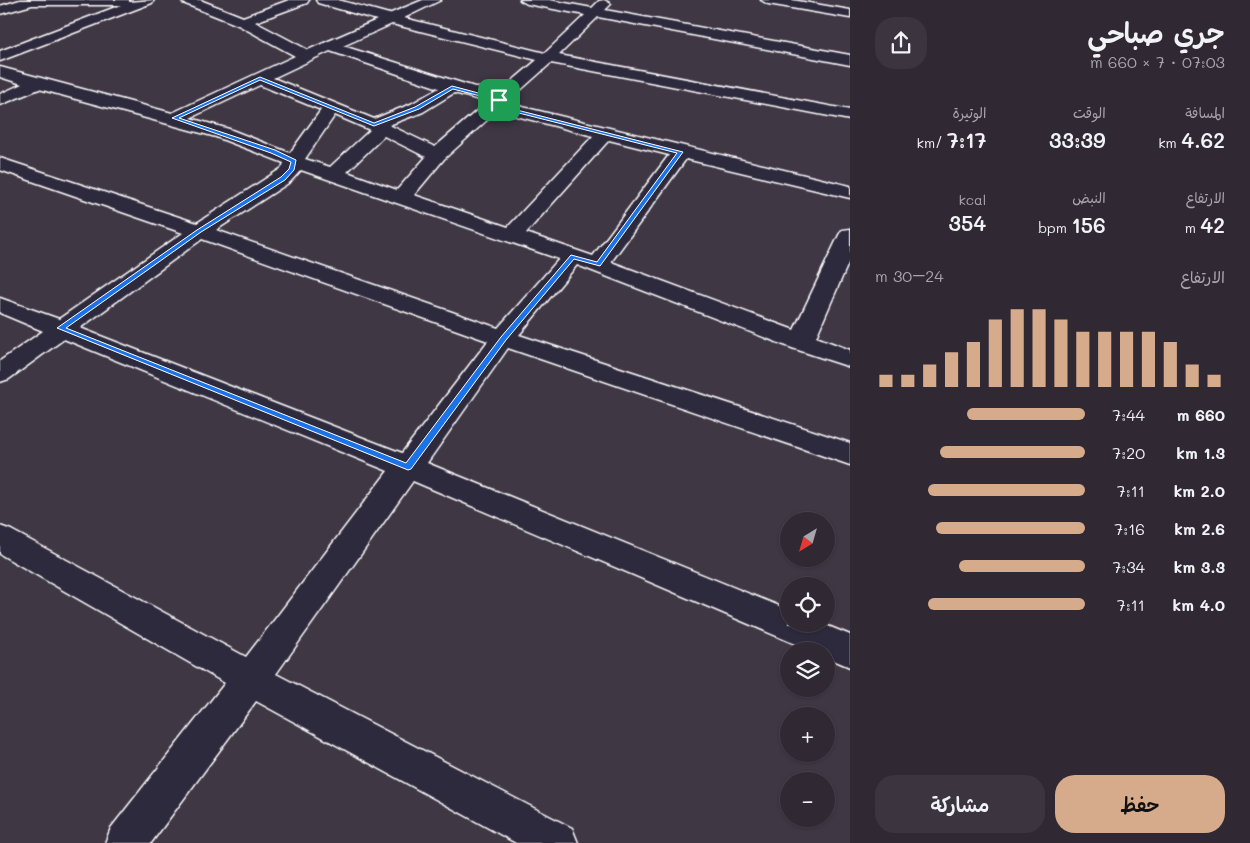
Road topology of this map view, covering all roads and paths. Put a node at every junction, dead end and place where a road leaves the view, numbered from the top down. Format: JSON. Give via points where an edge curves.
{"nodes":[{"id":1,"x":34,"y":0,"type":"edge"},
{"id":2,"x":188,"y":0,"type":"edge"},
{"id":3,"x":302,"y":0,"type":"edge"},
{"id":4,"x":323,"y":0,"type":"edge"},
{"id":5,"x":378,"y":0,"type":"edge"},
{"id":6,"x":434,"y":0,"type":"edge"},
{"id":7,"x":531,"y":0,"type":"edge"},
{"id":8,"x":608,"y":0,"type":"edge"},
{"id":9,"x":768,"y":0,"type":"edge"},
{"id":10,"x":110,"y":1,"type":"edge"},
{"id":11,"x":143,"y":1,"type":"edge"},
{"id":12,"x":786,"y":1,"type":"edge"},
{"id":13,"x":356,"y":9,"type":"junction"},
{"id":14,"x":0,"y":10,"type":"edge"},
{"id":15,"x":593,"y":13,"type":"junction"},
{"id":16,"x":850,"y":14,"type":"edge"},
{"id":17,"x":390,"y":19,"type":"junction"},
{"id":18,"x":243,"y":22,"type":"junction"},
{"id":19,"x":329,"y":46,"type":"junction"},
{"id":20,"x":0,"y":56,"type":"edge"},
{"id":21,"x":307,"y":56,"type":"junction"},
{"id":22,"x":548,"y":58,"type":"junction"},
{"id":23,"x":850,"y":60,"type":"edge"},
{"id":24,"x":0,"y":72,"type":"edge"},
{"id":25,"x":260,"y":79,"type":"junction"},
{"id":26,"x":36,"y":84,"type":"junction"},
{"id":27,"x":452,"y":87,"type":"junction"},
{"id":28,"x":0,"y":100,"type":"edge"},
{"id":29,"x":496,"y":103,"type":"junction"},
{"id":30,"x":331,"y":108,"type":"junction"},
{"id":31,"x":850,"y":115,"type":"edge"},
{"id":32,"x":174,"y":118,"type":"junction"},
{"id":33,"x":377,"y":127,"type":"junction"},
{"id":34,"x":605,"y":134,"type":"junction"},
{"id":35,"x":681,"y":152,"type":"junction"},
{"id":36,"x":437,"y":155,"type":"junction"},
{"id":37,"x":294,"y":161,"type":"junction"},
{"id":38,"x":0,"y":164,"type":"edge"},
{"id":39,"x":333,"y":175,"type":"junction"},
{"id":40,"x":850,"y":192,"type":"edge"},
{"id":41,"x":402,"y":198,"type":"junction"},
{"id":42,"x":199,"y":231,"type":"junction"},
{"id":43,"x":512,"y":235,"type":"junction"},
{"id":44,"x":850,"y":235,"type":"edge"},
{"id":45,"x":586,"y":261,"type":"junction"},
{"id":46,"x":0,"y":305,"type":"edge"},
{"id":47,"x":61,"y":328,"type":"junction"},
{"id":48,"x":503,"y":338,"type":"junction"},
{"id":49,"x":801,"y":342,"type":"junction"},
{"id":50,"x":850,"y":358,"type":"edge"},
{"id":51,"x":0,"y":372,"type":"edge"},
{"id":52,"x":850,"y":454,"type":"edge"},
{"id":53,"x":408,"y":467,"type":"junction"},
{"id":54,"x":0,"y":539,"type":"edge"},
{"id":55,"x":850,"y":652,"type":"edge"},
{"id":56,"x":251,"y":679,"type":"junction"},
{"id":57,"x":126,"y":843,"type":"edge"},
{"id":58,"x":557,"y":843,"type":"edge"}],
"edges":[{"from":1,"to":10,"type":"street"},
{"from":1,"to":14,"type":"street"},
{"from":2,"to":18,"type":"street"},
{"from":3,"to":18,"type":"street"},
{"from":4,"to":13,"type":"street"},
{"from":5,"to":13,"type":"street"},
{"from":6,"to":17,"type":"street"},
{"from":7,"to":15,"type":"street"},
{"from":8,"to":15,"type":"street"},
{"from":9,"to":12,"type":"street"},
{"from":10,"to":11,"type":"street"},
{"from":11,"to":20,"type":"street"},
{"from":12,"to":16,"type":"street"},
{"from":13,"to":17,"type":"street"},
{"from":15,"to":22,"type":"street"},
{"from":15,"to":23,"type":"street"},
{"from":17,"to":19,"type":"street"},
{"from":17,"to":22,"type":"street"},
{"from":18,"to":21,"type":"street"},
{"from":19,"to":21,"type":"street"},
{"from":19,"to":27,"type":"street"},
{"from":21,"to":25,"type":"street"},
{"from":22,"to":29,"type":"street"},
{"from":22,"to":31,"type":"street"},
{"from":24,"to":26,"type":"street"},
{"from":25,"to":30,"type":"street"},
{"from":25,"to":32,"type":"street"},
{"from":26,"to":28,"type":"street"},
{"from":26,"to":32,"type":"street"},
{"from":27,"to":29,"type":"street"},
{"from":27,"to":33,"type":"street"},
{"from":29,"to":34,"type":"street"},
{"from":29,"to":36,"type":"street"},
{"from":30,"to":33,"type":"street"},
{"from":30,"to":37,"type":"street"},
{"from":32,"to":37,"type":"street"},
{"from":33,"to":36,"type":"street"},
{"from":33,"to":39,"type":"street"},
{"from":34,"to":35,"type":"street"},
{"from":34,"to":43,"type":"street"},
{"from":35,"to":40,"type":"street"},
{"from":35,"to":45,"type":"street"},
{"from":36,"to":41,"type":"street"},
{"from":37,"to":39,"type":"street"},
{"from":37,"to":42,"type":"street","via":[[283,178]]},
{"from":38,"to":42,"type":"street"},
{"from":39,"to":41,"type":"street"},
{"from":41,"to":43,"type":"street"},
{"from":42,"to":47,"type":"street"},
{"from":42,"to":48,"type":"street"},
{"from":43,"to":45,"type":"street"},
{"from":44,"to":49,"type":"street"},
{"from":45,"to":48,"type":"street"},
{"from":45,"to":49,"type":"street"},
{"from":46,"to":47,"type":"street"},
{"from":47,"to":51,"type":"street"},
{"from":47,"to":53,"type":"street"},
{"from":48,"to":52,"type":"street"},
{"from":48,"to":53,"type":"street"},
{"from":49,"to":50,"type":"street"},
{"from":53,"to":55,"type":"street"},
{"from":53,"to":56,"type":"street"},
{"from":54,"to":56,"type":"street"},
{"from":56,"to":57,"type":"street"},
{"from":56,"to":58,"type":"street"}]}
